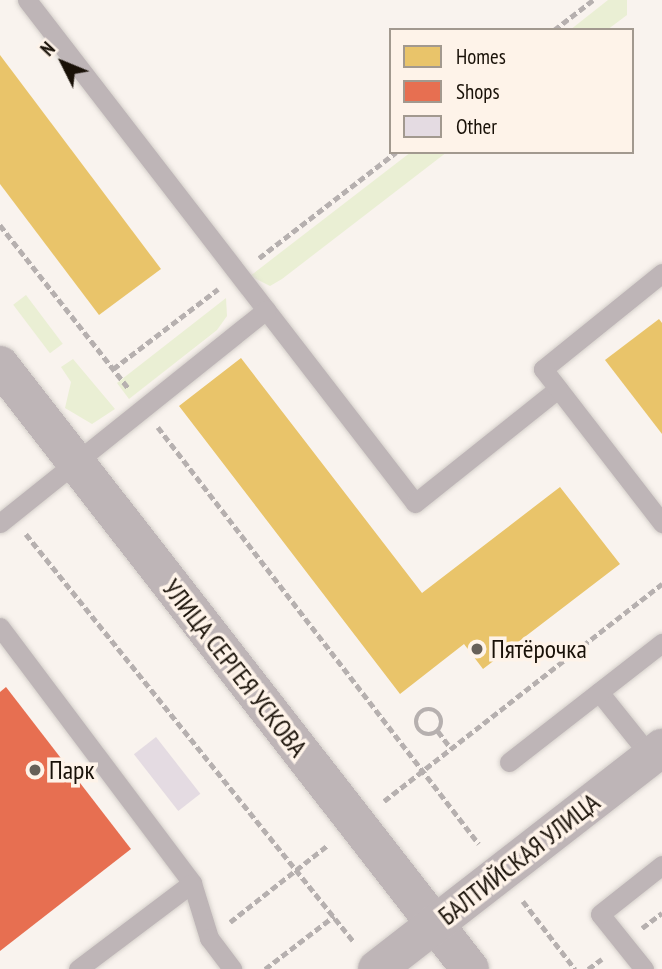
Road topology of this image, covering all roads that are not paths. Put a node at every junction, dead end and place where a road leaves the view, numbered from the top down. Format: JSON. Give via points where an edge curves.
{"nodes":[{"id":1,"x":27,"y":0,"type":"edge"},
{"id":2,"x":662,"y":273,"type":"edge"},
{"id":3,"x":266,"y":310,"type":"junction"},
{"id":4,"x":0,"y":365,"type":"edge"},
{"id":5,"x":558,"y":389,"type":"junction"},
{"id":6,"x":74,"y":463,"type":"junction"},
{"id":7,"x":5,"y":519,"type":"edge"},
{"id":8,"x":662,"y":523,"type":"edge"},
{"id":9,"x":0,"y":627,"type":"edge"},
{"id":10,"x":662,"y":643,"type":"edge"},
{"id":11,"x":600,"y":692,"type":"junction"},
{"id":12,"x":658,"y":759,"type":"edge"},
{"id":13,"x":509,"y":762,"type":"dead end"},
{"id":14,"x":662,"y":865,"type":"edge"},
{"id":15,"x":191,"y":883,"type":"junction"},
{"id":16,"x":436,"y":924,"type":"junction"},
{"id":17,"x":368,"y":958,"type":"edge"},
{"id":18,"x":78,"y":969,"type":"edge"},
{"id":19,"x":232,"y":969,"type":"edge"},
{"id":20,"x":470,"y":969,"type":"edge"},
{"id":21,"x":644,"y":969,"type":"edge"}],
"edges":[{"from":1,"to":3,"type":"lane"},
{"from":2,"to":5,"type":"lane","via":[[542,369]]},
{"from":3,"to":5,"type":"lane","via":[[415,503]]},
{"from":3,"to":6,"type":"lane"},
{"from":4,"to":6,"type":"street","name":"УЛИЦА СЕРГЕЯ УСКОВА"},
{"from":5,"to":8,"type":"lane"},
{"from":6,"to":7,"type":"lane"},
{"from":6,"to":16,"type":"street","name":"УЛИЦА СЕРГЕЯ УСКОВА"},
{"from":9,"to":15,"type":"lane"},
{"from":10,"to":11,"type":"lane"},
{"from":11,"to":12,"type":"lane"},
{"from":11,"to":13,"type":"lane"},
{"from":12,"to":16,"type":"street","name":"БАЛТИЙСКАЯ УЛИЦА"},
{"from":14,"to":21,"type":"lane","via":[[600,914]]},
{"from":15,"to":18,"type":"lane"},
{"from":15,"to":19,"type":"lane","via":[[209,938]]},
{"from":16,"to":17,"type":"street","name":"БАЛТИЙСКАЯ УЛИЦА"},
{"from":16,"to":20,"type":"street","name":"УЛИЦА СЕРГЕЯ УСКОВА"}]}
